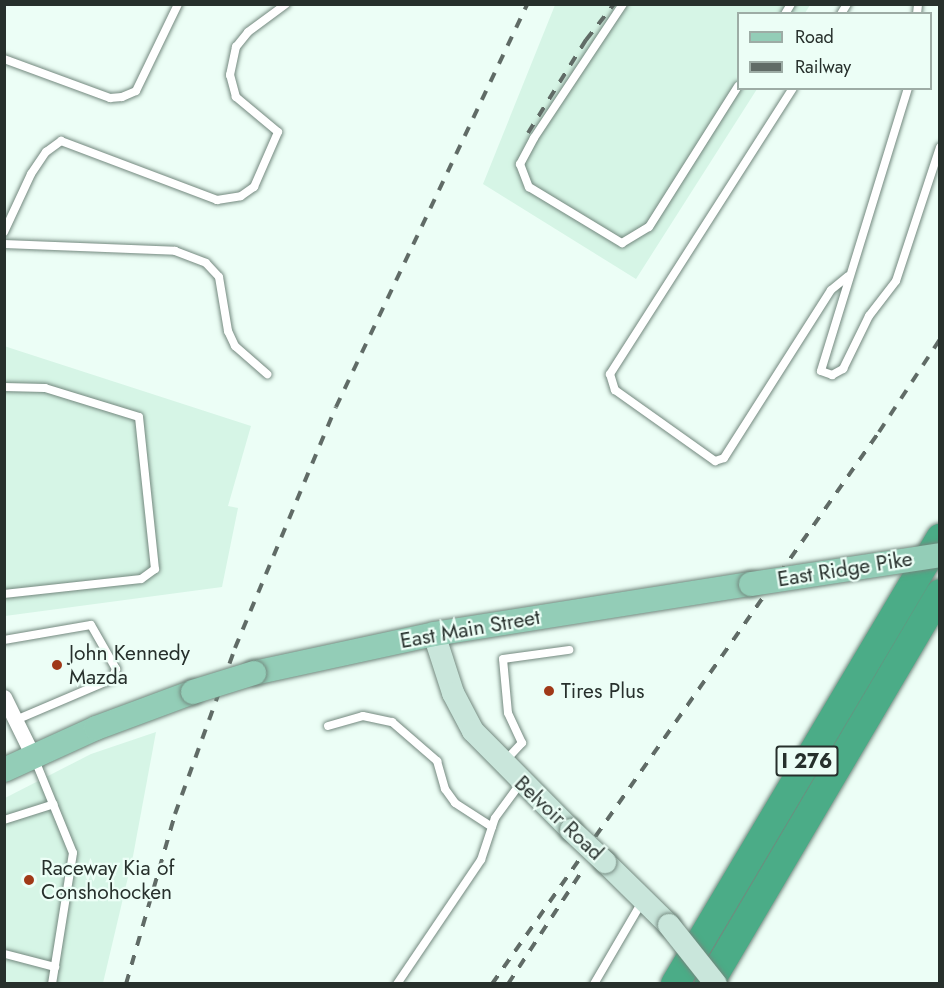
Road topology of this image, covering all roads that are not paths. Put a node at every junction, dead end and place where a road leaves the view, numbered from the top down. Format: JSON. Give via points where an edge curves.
{"nodes":[{"id":1,"x":178,"y":4,"type":"edge"},
{"id":2,"x":286,"y":4,"type":"edge"},
{"id":3,"x":623,"y":4,"type":"edge"},
{"id":4,"x":4,"y":59,"type":"edge"},
{"id":5,"x":737,"y":88,"type":"edge"},
{"id":6,"x":792,"y":90,"type":"edge"},
{"id":7,"x":907,"y":90,"type":"edge"},
{"id":8,"x":939,"y":147,"type":"edge"},
{"id":9,"x":4,"y":232,"type":"edge"},
{"id":10,"x":4,"y":244,"type":"edge"},
{"id":11,"x":848,"y":276,"type":"junction"},
{"id":12,"x":267,"y":374,"type":"dead end"},
{"id":13,"x":4,"y":387,"type":"edge"},
{"id":14,"x":939,"y":538,"type":"edge"},
{"id":15,"x":939,"y":555,"type":"edge"},
{"id":16,"x":751,"y":584,"type":"joint"},
{"id":17,"x":939,"y":593,"type":"edge"},
{"id":18,"x":4,"y":594,"type":"edge"},
{"id":19,"x":434,"y":634,"type":"junction"},
{"id":20,"x":4,"y":640,"type":"edge"},
{"id":21,"x":569,"y":650,"type":"dead end"},
{"id":22,"x":4,"y":697,"type":"edge"},
{"id":23,"x":16,"y":720,"type":"junction"},
{"id":24,"x":328,"y":726,"type":"dead end"},
{"id":25,"x":33,"y":756,"type":"junction"},
{"id":26,"x":502,"y":764,"type":"junction"},
{"id":27,"x":4,"y":770,"type":"edge"},
{"id":28,"x":521,"y":783,"type":"junction"},
{"id":29,"x":54,"y":804,"type":"junction"},
{"id":30,"x":4,"y":820,"type":"edge"},
{"id":31,"x":492,"y":826,"type":"junction"},
{"id":32,"x":644,"y":899,"type":"junction"},
{"id":33,"x":5,"y":954,"type":"edge"},
{"id":34,"x":55,"y":967,"type":"junction"},
{"id":35,"x":52,"y":984,"type":"edge"},
{"id":36,"x":397,"y":984,"type":"edge"},
{"id":37,"x":594,"y":984,"type":"edge"},
{"id":38,"x":675,"y":984,"type":"edge"},
{"id":39,"x":709,"y":984,"type":"edge"},
{"id":40,"x":716,"y":984,"type":"edge"}],
"edges":[{"from":1,"to":4,"type":"lane","via":[[136,92],[122,97],[110,98]]},
{"from":2,"to":9,"type":"lane","via":[[248,32],[236,47],[230,75],[236,97],[278,132],[254,187],[241,196],[217,200],[61,141],[46,152],[31,174]]},
{"from":3,"to":5,"type":"lane","via":[[520,164],[529,187],[622,243],[649,227]]},
{"from":6,"to":11,"type":"lane","via":[[610,374],[615,390],[715,461],[724,458],[831,290]]},
{"from":7,"to":11,"type":"lane"},
{"from":8,"to":11,"type":"lane","via":[[896,281],[869,316],[843,369],[832,375],[821,371],[821,363]]},
{"from":10,"to":12,"type":"lane","via":[[175,251],[206,263],[219,277],[228,331],[235,346]]},
{"from":13,"to":18,"type":"lane","via":[[45,388],[139,417],[155,569],[141,579]]},
{"from":14,"to":38,"type":"highway","number":"I 276"},
{"from":15,"to":16,"type":"main road","name":"East Ridge Pike","bridge":true},
{"from":16,"to":19,"type":"main road","name":"East Main Street"},
{"from":17,"to":39,"type":"highway","number":"I 276"},
{"from":19,"to":25,"type":"main road","name":"East Main Street","bridge":true,"via":[[254,673],[193,692]]},
{"from":19,"to":26,"type":"street","name":"Belvoir Road","via":[[463,715]]},
{"from":20,"to":23,"type":"lane","via":[[92,625],[116,669],[112,679]]},
{"from":21,"to":26,"type":"lane","via":[[503,659],[508,713],[522,743]]},
{"from":22,"to":23,"type":"street"},
{"from":23,"to":25,"type":"street"},
{"from":24,"to":31,"type":"lane","via":[[363,716],[392,722],[437,761],[445,789],[455,803]]},
{"from":25,"to":27,"type":"main road","name":"East Main Street"},
{"from":25,"to":29,"type":"lane"},
{"from":26,"to":28,"type":"street","name":"Belvoir Road"},
{"from":28,"to":31,"type":"lane"},
{"from":28,"to":32,"type":"street","name":"Belvoir Road","bridge":true},
{"from":29,"to":30,"type":"lane"},
{"from":29,"to":34,"type":"lane","via":[[73,853]]},
{"from":31,"to":36,"type":"lane","via":[[481,860]]},
{"from":32,"to":37,"type":"lane"},
{"from":32,"to":40,"type":"street","name":"Belvoir Road","bridge":true},
{"from":33,"to":34,"type":"lane"},
{"from":34,"to":35,"type":"lane"}]}
